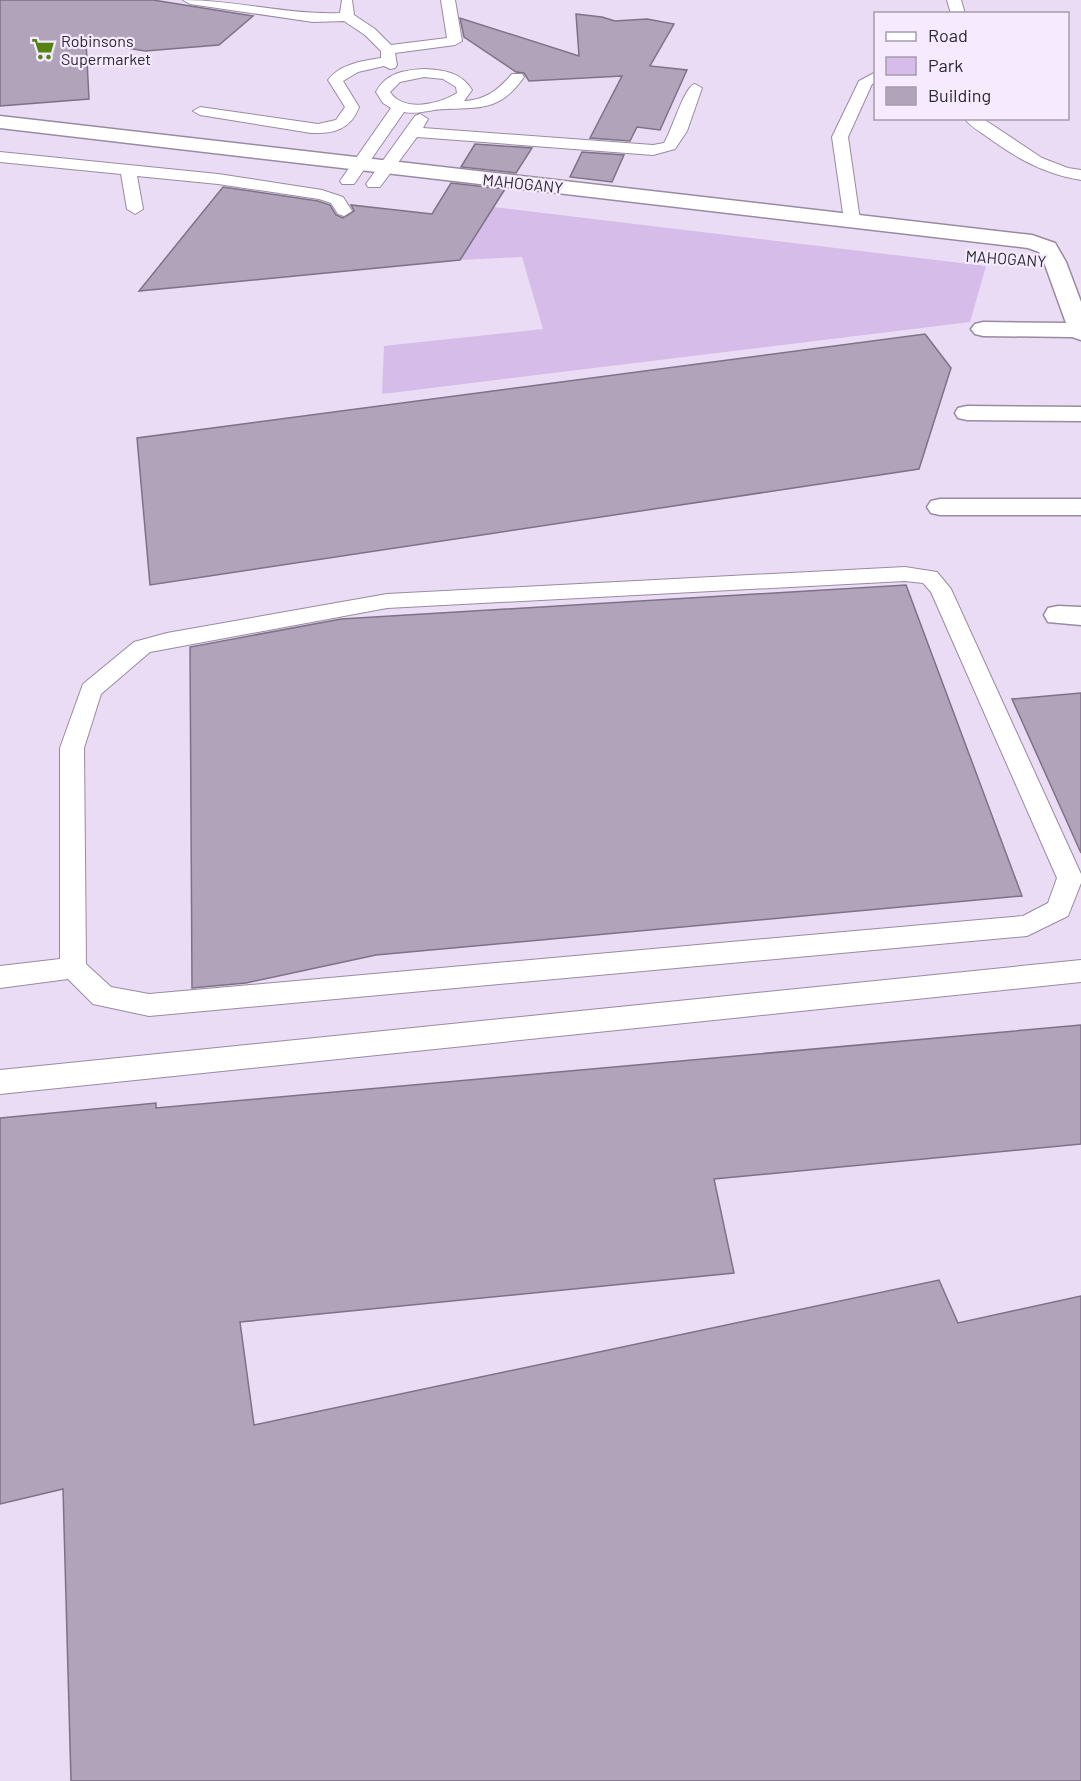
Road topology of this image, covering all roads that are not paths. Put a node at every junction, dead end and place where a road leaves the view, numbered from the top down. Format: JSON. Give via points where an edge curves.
{"nodes":[{"id":1,"x":190,"y":0,"type":"edge"},
{"id":2,"x":347,"y":0,"type":"edge"},
{"id":3,"x":448,"y":0,"type":"edge"},
{"id":4,"x":347,"y":17,"type":"junction"},
{"id":5,"x":388,"y":56,"type":"junction"},
{"id":6,"x":400,"y":77,"type":"junction"},
{"id":7,"x":517,"y":77,"type":"dead end"},
{"id":8,"x":874,"y":77,"type":"edge"},
{"id":9,"x":695,"y":88,"type":"dead end"},
{"id":10,"x":448,"y":105,"type":"junction"},
{"id":11,"x":400,"y":106,"type":"junction"},
{"id":12,"x":427,"y":109,"type":"junction"},
{"id":13,"x":201,"y":111,"type":"dead end"},
{"id":14,"x":974,"y":120,"type":"edge"},
{"id":15,"x":0,"y":122,"type":"edge"},
{"id":16,"x":52,"y":129,"type":"junction"},
{"id":17,"x":413,"y":132,"type":"junction"},
{"id":18,"x":0,"y":142,"type":"edge"},
{"id":19,"x":35,"y":146,"type":"junction"},
{"id":20,"x":0,"y":158,"type":"edge"},
{"id":21,"x":128,"y":170,"type":"junction"},
{"id":22,"x":354,"y":173,"type":"junction"},
{"id":23,"x":1081,"y":175,"type":"edge"},
{"id":24,"x":380,"y":176,"type":"junction"},
{"id":25,"x":135,"y":209,"type":"dead end"},
{"id":26,"x":344,"y":211,"type":"dead end"},
{"id":27,"x":852,"y":220,"type":"junction"},
{"id":28,"x":810,"y":236,"type":"dead end"},
{"id":29,"x":918,"y":239,"type":"junction"},
{"id":30,"x":963,"y":255,"type":"dead end"},
{"id":31,"x":998,"y":259,"type":"dead end"},
{"id":32,"x":1055,"y":262,"type":"junction"},
{"id":33,"x":1081,"y":264,"type":"edge"},
{"id":34,"x":983,"y":329,"type":"dead end"},
{"id":35,"x":1081,"y":332,"type":"edge"},
{"id":36,"x":967,"y":413,"type":"dead end"},
{"id":37,"x":1081,"y":414,"type":"edge"},
{"id":38,"x":940,"y":507,"type":"dead end"},
{"id":39,"x":1081,"y":507,"type":"edge"},
{"id":40,"x":73,"y":968,"type":"junction"},
{"id":41,"x":1081,"y":971,"type":"edge"},
{"id":42,"x":0,"y":977,"type":"edge"},
{"id":43,"x":0,"y":1082,"type":"edge"}],
"edges":[{"from":1,"to":4,"type":"lane","via":[[313,18]]},
{"from":2,"to":4,"type":"lane"},
{"from":3,"to":5,"type":"lane","via":[[461,40]]},
{"from":4,"to":5,"type":"lane","via":[[370,32]]},
{"from":5,"to":6,"type":"lane"},
{"from":5,"to":13,"type":"lane","via":[[342,72],[335,80],[352,107],[349,117],[338,126],[311,128]]},
{"from":6,"to":10,"type":"lane","via":[[430,73],[456,80],[465,90]]},
{"from":6,"to":11,"type":"lane","via":[[382,92]]},
{"from":7,"to":10,"type":"lane","via":[[490,102]]},
{"from":8,"to":27,"type":"lane","via":[[866,81],[840,136]]},
{"from":9,"to":17,"type":"lane","via":[[670,146],[653,150]]},
{"from":10,"to":12,"type":"lane"},
{"from":11,"to":12,"type":"lane"},
{"from":11,"to":22,"type":"lane"},
{"from":12,"to":17,"type":"lane"},
{"from":14,"to":23,"type":"lane","via":[[1041,166]]},
{"from":15,"to":16,"type":"street","name":"MAHOGANY"},
{"from":16,"to":19,"type":"street"},
{"from":16,"to":22,"type":"street","name":"MAHOGANY"},
{"from":17,"to":24,"type":"lane"},
{"from":18,"to":19,"type":"street","name":"MAHOGANY"},
{"from":19,"to":22,"type":"street","name":"MAHOGANY"},
{"from":20,"to":21,"type":"lane"},
{"from":21,"to":25,"type":"lane"},
{"from":21,"to":26,"type":"lane","via":[[322,195],[337,200]]},
{"from":22,"to":24,"type":"street","name":"MAHOGANY"},
{"from":24,"to":27,"type":"street","name":"MAHOGANY"},
{"from":24,"to":28,"type":"street","name":"MAHOGANY"},
{"from":27,"to":29,"type":"street","name":"MAHOGANY"},
{"from":29,"to":30,"type":"street","name":"MAHOGANY"},
{"from":29,"to":32,"type":"street","name":"MAHOGANY","via":[[1032,242],[1047,248]]},
{"from":31,"to":32,"type":"street","name":"MAHOGANY"},
{"from":32,"to":33,"type":"street"},
{"from":32,"to":35,"type":"street"},
{"from":34,"to":35,"type":"street"},
{"from":36,"to":37,"type":"street"},
{"from":38,"to":39,"type":"street"},
{"from":40,"to":40,"type":"lane","via":[[72,748],[91,690],[142,647],[387,601],[905,574],[929,577],[940,589],[1070,878],[1059,909],[1026,926],[149,1005],[104,996]]},
{"from":40,"to":42,"type":"lane"},
{"from":41,"to":43,"type":"lane"}]}
